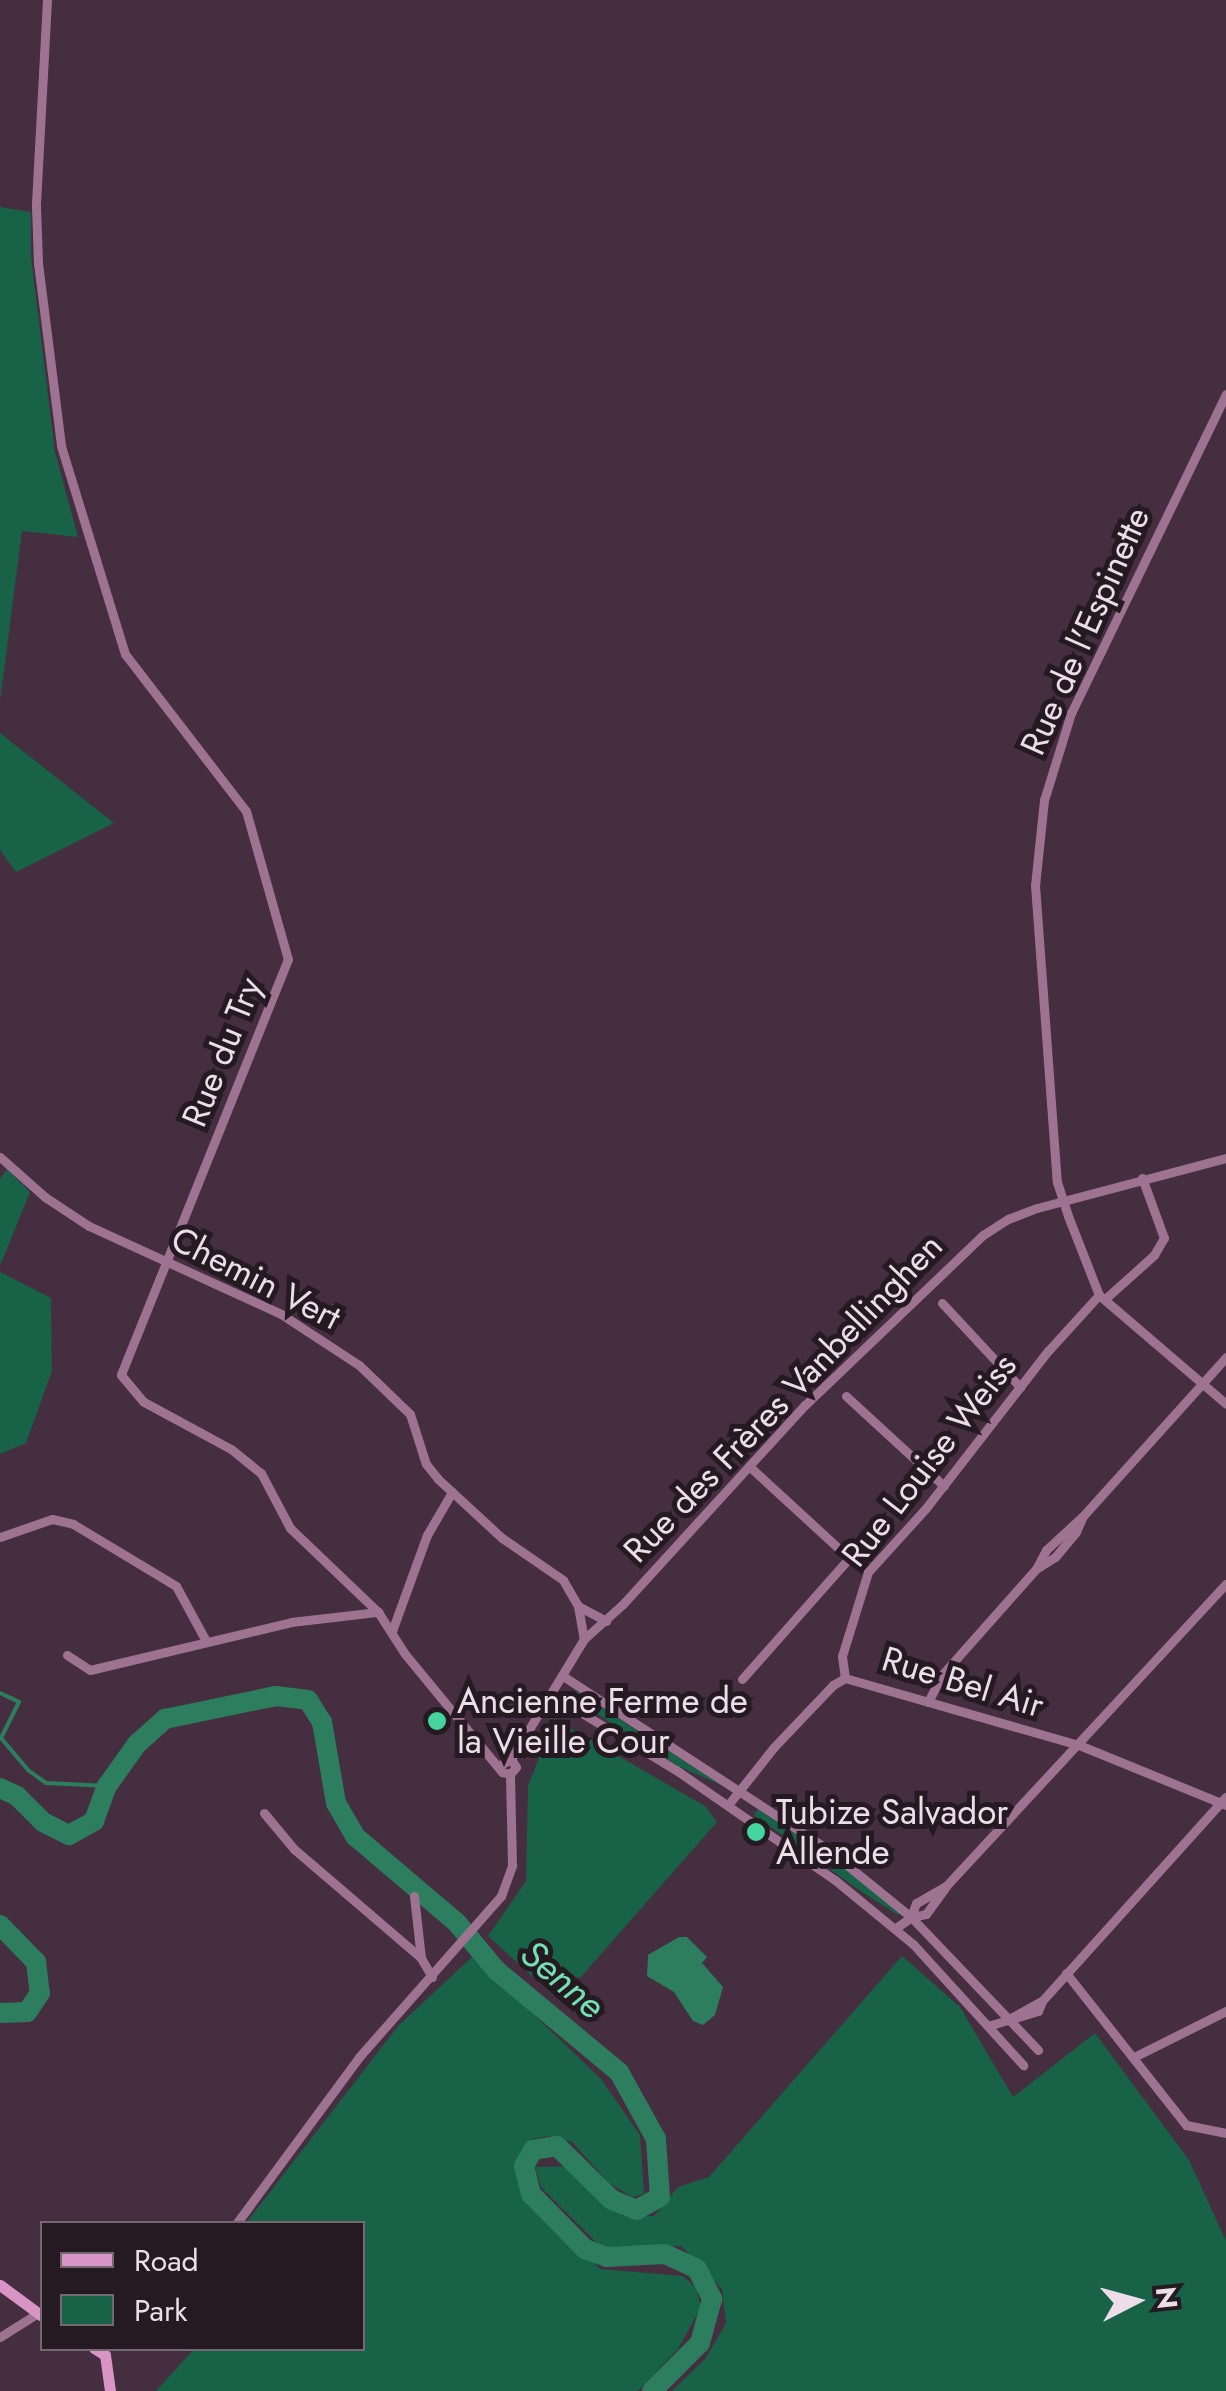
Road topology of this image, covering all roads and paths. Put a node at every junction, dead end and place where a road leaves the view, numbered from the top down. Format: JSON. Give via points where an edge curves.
{"nodes":[{"id":1,"x":47,"y":0,"type":"edge"},
{"id":2,"x":1226,"y":394,"type":"edge"},
{"id":3,"x":0,"y":1157,"type":"edge"},
{"id":4,"x":1226,"y":1158,"type":"edge"},
{"id":5,"x":1142,"y":1178,"type":"junction"},
{"id":6,"x":1064,"y":1200,"type":"junction"},
{"id":7,"x":168,"y":1262,"type":"junction"},
{"id":8,"x":1102,"y":1297,"type":"junction"},
{"id":9,"x":942,"y":1302,"type":"dead end"},
{"id":10,"x":1226,"y":1357,"type":"edge"},
{"id":11,"x":1202,"y":1384,"type":"junction"},
{"id":12,"x":1020,"y":1386,"type":"junction"},
{"id":13,"x":846,"y":1396,"type":"dead end"},
{"id":14,"x":1226,"y":1404,"type":"edge"},
{"id":15,"x":749,"y":1466,"type":"junction"},
{"id":16,"x":944,"y":1486,"type":"junction"},
{"id":17,"x":452,"y":1492,"type":"junction"},
{"id":18,"x":0,"y":1537,"type":"edge"},
{"id":19,"x":1226,"y":1584,"type":"edge"},
{"id":20,"x":578,"y":1606,"type":"junction"},
{"id":21,"x":378,"y":1612,"type":"junction"},
{"id":22,"x":606,"y":1621,"type":"junction"},
{"id":23,"x":392,"y":1631,"type":"junction"},
{"id":24,"x":584,"y":1640,"type":"junction"},
{"id":25,"x":206,"y":1641,"type":"junction"},
{"id":26,"x":67,"y":1654,"type":"dead end"},
{"id":27,"x":563,"y":1676,"type":"junction"},
{"id":28,"x":845,"y":1678,"type":"junction"},
{"id":29,"x":742,"y":1679,"type":"dead end"},
{"id":30,"x":552,"y":1695,"type":"junction"},
{"id":31,"x":928,"y":1702,"type":"junction"},
{"id":32,"x":1078,"y":1745,"type":"junction"},
{"id":33,"x":511,"y":1759,"type":"junction"},
{"id":34,"x":500,"y":1764,"type":"junction"},
{"id":35,"x":510,"y":1774,"type":"junction"},
{"id":36,"x":740,"y":1791,"type":"junction"},
{"id":37,"x":1224,"y":1801,"type":"edge"},
{"id":38,"x":728,"y":1806,"type":"junction"},
{"id":39,"x":264,"y":1813,"type":"dead end"},
{"id":40,"x":414,"y":1896,"type":"dead end"},
{"id":41,"x":911,"y":1917,"type":"junction"},
{"id":42,"x":896,"y":1928,"type":"junction"},
{"id":43,"x":421,"y":1958,"type":"junction"},
{"id":44,"x":1066,"y":1973,"type":"junction"},
{"id":45,"x":432,"y":1977,"type":"junction"},
{"id":46,"x":1226,"y":2010,"type":"edge"},
{"id":47,"x":1011,"y":2018,"type":"junction"},
{"id":48,"x":991,"y":2025,"type":"junction"},
{"id":49,"x":1038,"y":2050,"type":"dead end"},
{"id":50,"x":1136,"y":2056,"type":"junction"},
{"id":51,"x":1024,"y":2064,"type":"dead end"},
{"id":52,"x":1226,"y":2132,"type":"edge"},
{"id":53,"x":238,"y":2221,"type":"edge"},
{"id":54,"x":0,"y":2286,"type":"edge"},
{"id":55,"x":40,"y":2314,"type":"edge"},
{"id":56,"x":0,"y":2337,"type":"edge"},
{"id":57,"x":104,"y":2351,"type":"edge"},
{"id":58,"x":110,"y":2391,"type":"edge"}],
"edges":[{"from":1,"to":7,"type":"street","name":"Rue du Try","via":[[36,206],[60,446],[125,654],[246,812],[288,959]]},
{"from":2,"to":6,"type":"street","name":"Rue de l'Espinette","via":[[1071,713],[1044,800],[1036,923],[1057,1182]]},
{"from":3,"to":7,"type":"street","name":"Chemin Vert","via":[[89,1226]]},
{"from":4,"to":5,"type":"street","name":"Rue des Frères Vanbellinghen"},
{"from":5,"to":6,"type":"street","name":"Rue des Frères Vanbellinghen"},
{"from":5,"to":8,"type":"street","name":"Rue Louise Weiss","via":[[1164,1238],[1154,1255]]},
{"from":6,"to":8,"type":"street","name":"Rue de l'Espinette"},
{"from":6,"to":15,"type":"street","name":"Rue des Frères Vanbellinghen","via":[[1008,1219],[974,1242]]},
{"from":7,"to":17,"type":"street","name":"Chemin Vert","via":[[281,1314],[360,1365],[410,1414],[426,1464]]},
{"from":7,"to":21,"type":"street","name":"Rue du Try","via":[[121,1375],[144,1402],[261,1473],[290,1528]]},
{"from":8,"to":11,"type":"street"},
{"from":8,"to":12,"type":"street","name":"Rue Louise Weiss"},
{"from":9,"to":12,"type":"street"},
{"from":10,"to":11,"type":"street"},
{"from":11,"to":14,"type":"street"},
{"from":11,"to":31,"type":"street","via":[[1083,1516],[1055,1557],[1036,1569],[941,1676]]},
{"from":12,"to":16,"type":"street","name":"Rue Louise Weiss"},
{"from":13,"to":16,"type":"street"},
{"from":15,"to":22,"type":"street","name":"Rue des Frères Vanbellinghen"},
{"from":15,"to":29,"type":"street","via":[[848,1558]]},
{"from":16,"to":28,"type":"street","name":"Rue Louise Weiss","via":[[868,1572],[842,1656]]},
{"from":17,"to":20,"type":"street","name":"Chemin Vert","via":[[563,1580]]},
{"from":17,"to":23,"type":"street","via":[[426,1535]]},
{"from":18,"to":25,"type":"street","via":[[52,1518],[73,1524],[176,1586]]},
{"from":19,"to":32,"type":"street"},
{"from":20,"to":22,"type":"street","name":"Chemin Vert"},
{"from":20,"to":24,"type":"street"},
{"from":21,"to":23,"type":"street","name":"Rue du Try"},
{"from":21,"to":25,"type":"street"},
{"from":22,"to":24,"type":"street","name":"Rue des Frères Vanbellinghen"},
{"from":23,"to":34,"type":"street","name":"Rue du Try"},
{"from":24,"to":27,"type":"street","name":"Rue des Frères Vanbellinghen"},
{"from":25,"to":26,"type":"street","via":[[90,1670]]},
{"from":27,"to":30,"type":"street","name":"Rue des Frères Vanbellinghen"},
{"from":27,"to":36,"type":"street"},
{"from":28,"to":31,"type":"street","name":"Rue Bel Air"},
{"from":28,"to":36,"type":"street","name":"Rue Bel Air","via":[[774,1747]]},
{"from":30,"to":33,"type":"street","name":"Rue des Frères Vanbellinghen"},
{"from":30,"to":38,"type":"street"},
{"from":31,"to":32,"type":"street","name":"Rue Bel Air"},
{"from":32,"to":37,"type":"street","name":"Rue Bel Air"},
{"from":32,"to":41,"type":"street","via":[[926,1914]]},
{"from":33,"to":34,"type":"street"},
{"from":33,"to":35,"type":"street","name":"Rue des Frères Vanbellinghen","via":[[516,1766]]},
{"from":34,"to":35,"type":"street"},
{"from":35,"to":45,"type":"street","name":"Rue des Frères Vanbellinghen","via":[[512,1865],[501,1896]]},
{"from":36,"to":38,"type":"street","name":"Rue Bel Air"},
{"from":36,"to":41,"type":"street","via":[[826,1848]]},
{"from":37,"to":44,"type":"street"},
{"from":38,"to":42,"type":"street"},
{"from":39,"to":43,"type":"street","via":[[294,1849]]},
{"from":40,"to":43,"type":"street"},
{"from":41,"to":42,"type":"street"},
{"from":41,"to":47,"type":"street"},
{"from":42,"to":48,"type":"street"},
{"from":43,"to":45,"type":"street"},
{"from":44,"to":47,"type":"street","via":[[1042,2000]]},
{"from":44,"to":50,"type":"street"},
{"from":45,"to":53,"type":"street","name":"Rue des Frères Vanbellinghen","via":[[350,2068]]},
{"from":46,"to":50,"type":"street"},
{"from":47,"to":48,"type":"street"},
{"from":47,"to":49,"type":"street"},
{"from":48,"to":51,"type":"street"},
{"from":50,"to":52,"type":"street","via":[[1186,2125]]},
{"from":54,"to":55,"type":"street"},
{"from":55,"to":56,"type":"street"},
{"from":57,"to":58,"type":"street"}]}
